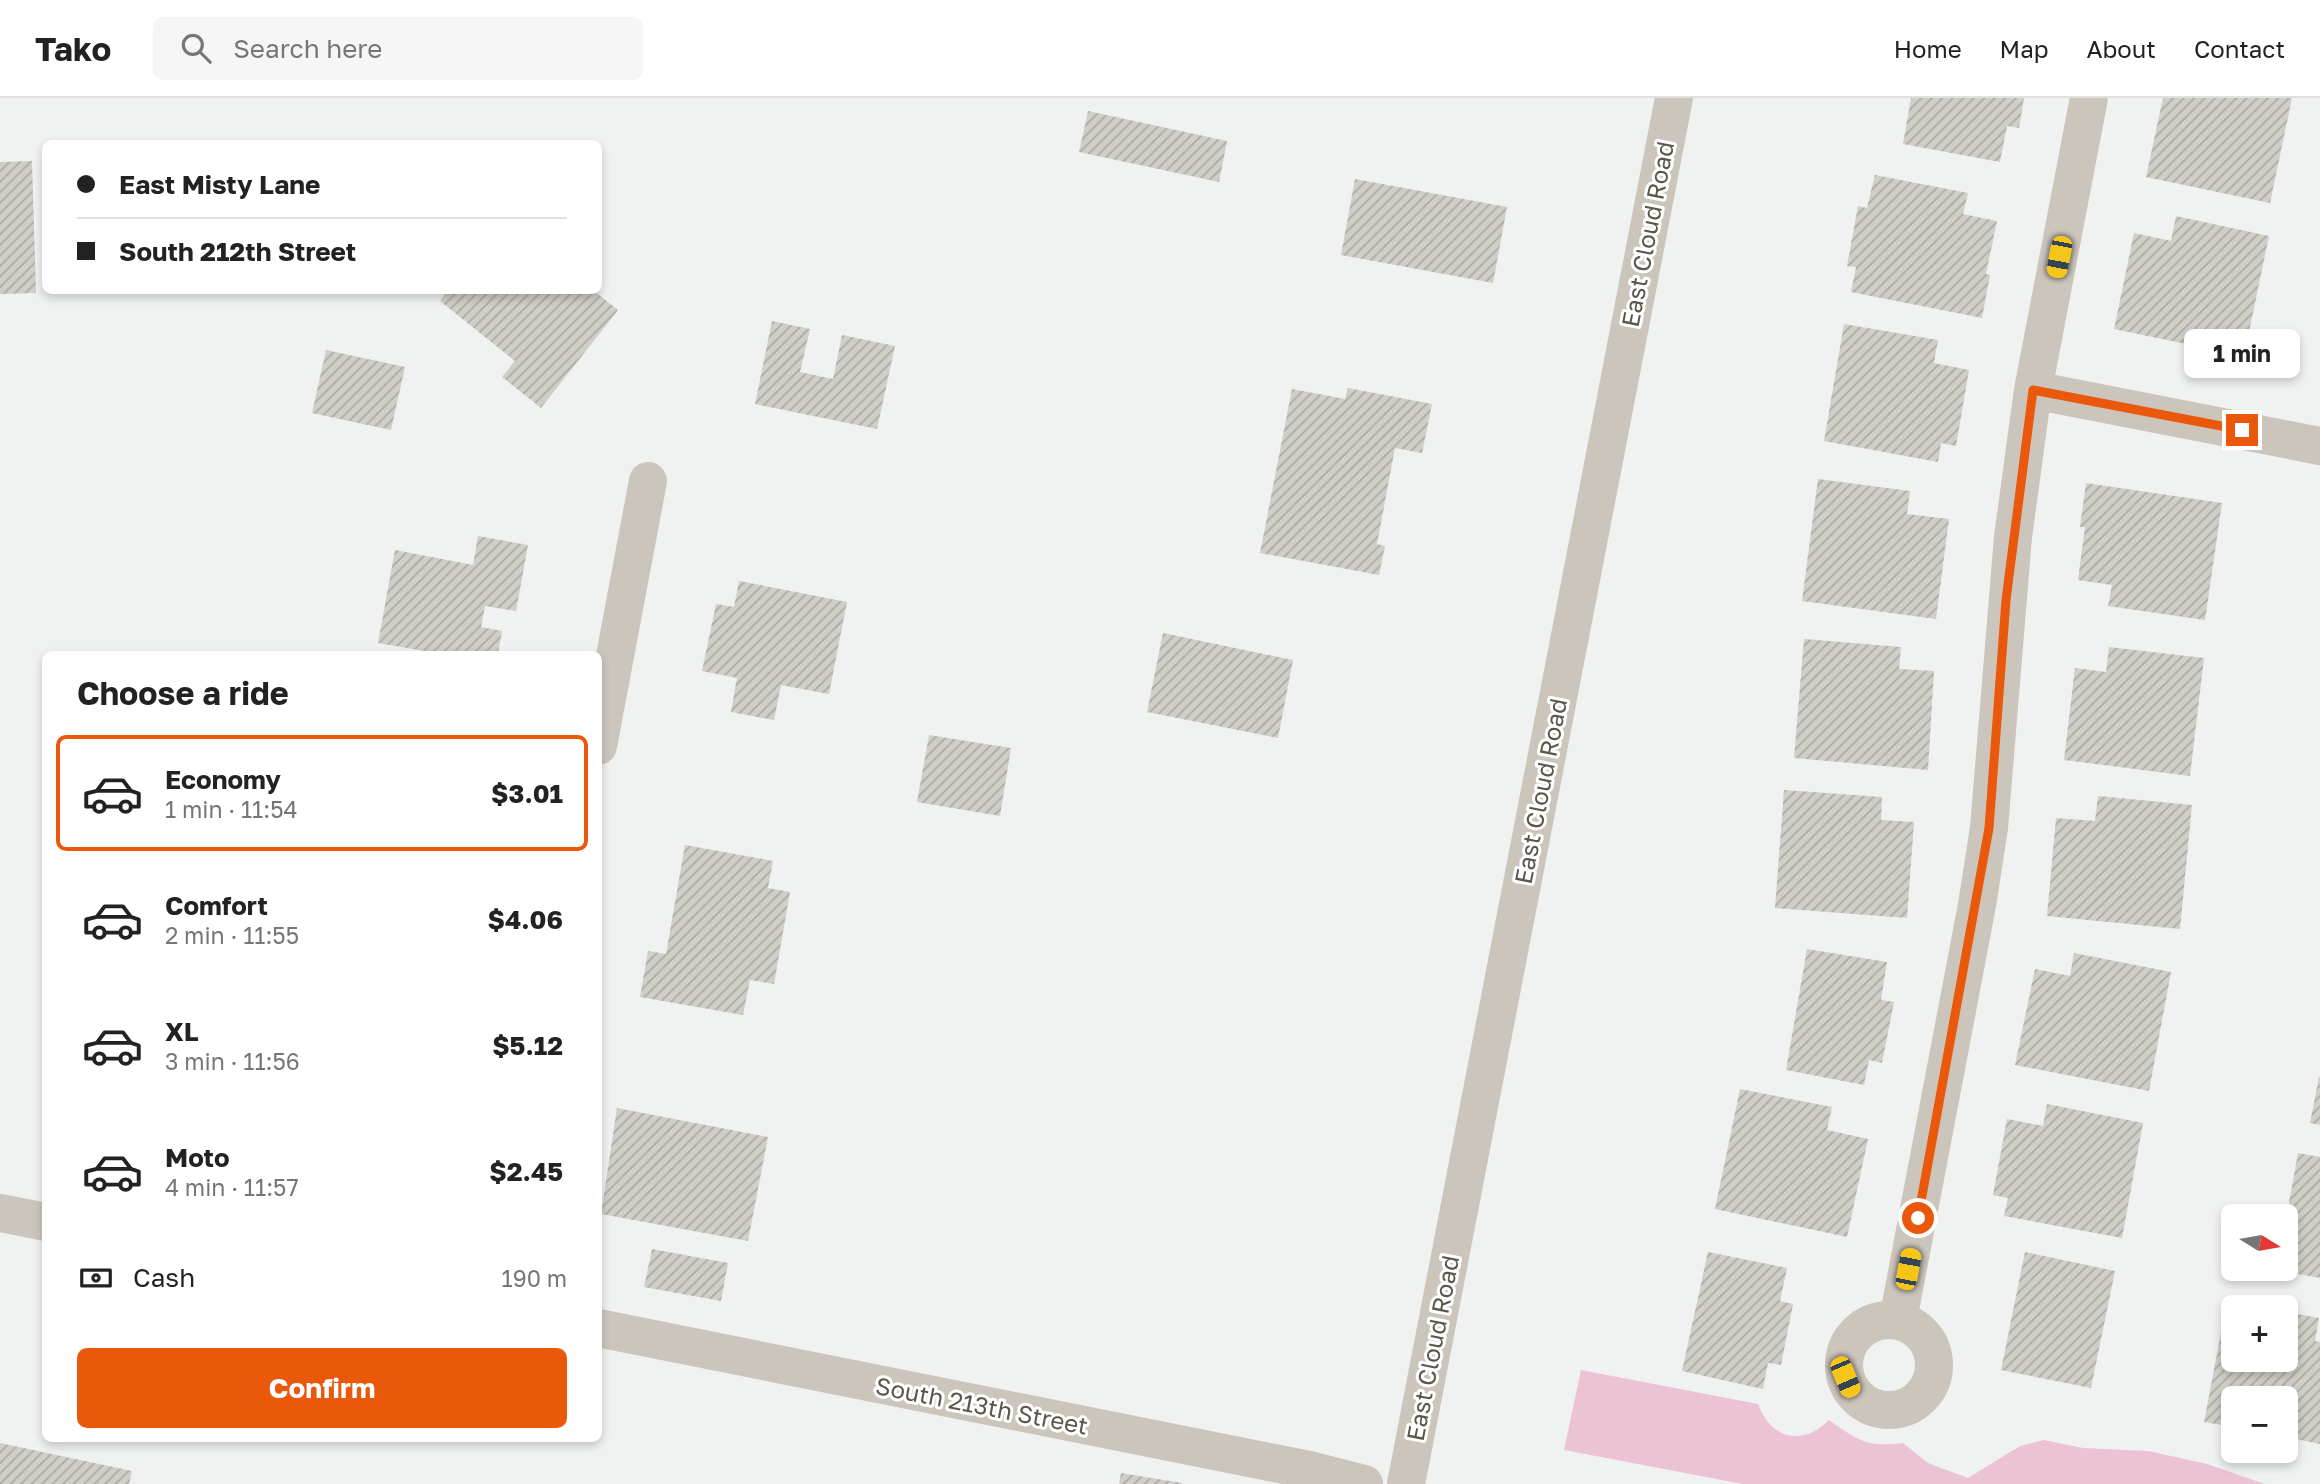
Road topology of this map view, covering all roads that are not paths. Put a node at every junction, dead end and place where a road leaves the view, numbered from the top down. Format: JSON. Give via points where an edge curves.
{"nodes":[{"id":1,"x":1674,"y":98,"type":"edge"},
{"id":2,"x":2090,"y":98,"type":"edge"},
{"id":3,"x":2033,"y":390,"type":"junction"},
{"id":4,"x":2320,"y":446,"type":"edge"},
{"id":5,"x":649,"y":481,"type":"dead end"},
{"id":6,"x":602,"y":725,"type":"edge"},
{"id":7,"x":0,"y":1213,"type":"edge"},
{"id":8,"x":42,"y":1221,"type":"edge"},
{"id":9,"x":1898,"y":1320,"type":"dead end"},
{"id":10,"x":602,"y":1329,"type":"edge"},
{"id":11,"x":1364,"y":1484,"type":"edge"},
{"id":12,"x":1406,"y":1484,"type":"edge"}],
"edges":[{"from":1,"to":12,"type":"street","name":"East Cloud Road"},
{"from":2,"to":3,"type":"street"},
{"from":3,"to":4,"type":"street"},
{"from":3,"to":9,"type":"street","via":[[2008,585],[1989,828]]},
{"from":5,"to":6,"type":"street"},
{"from":7,"to":8,"type":"street"},
{"from":10,"to":11,"type":"street","name":"South 213th Street"}]}
